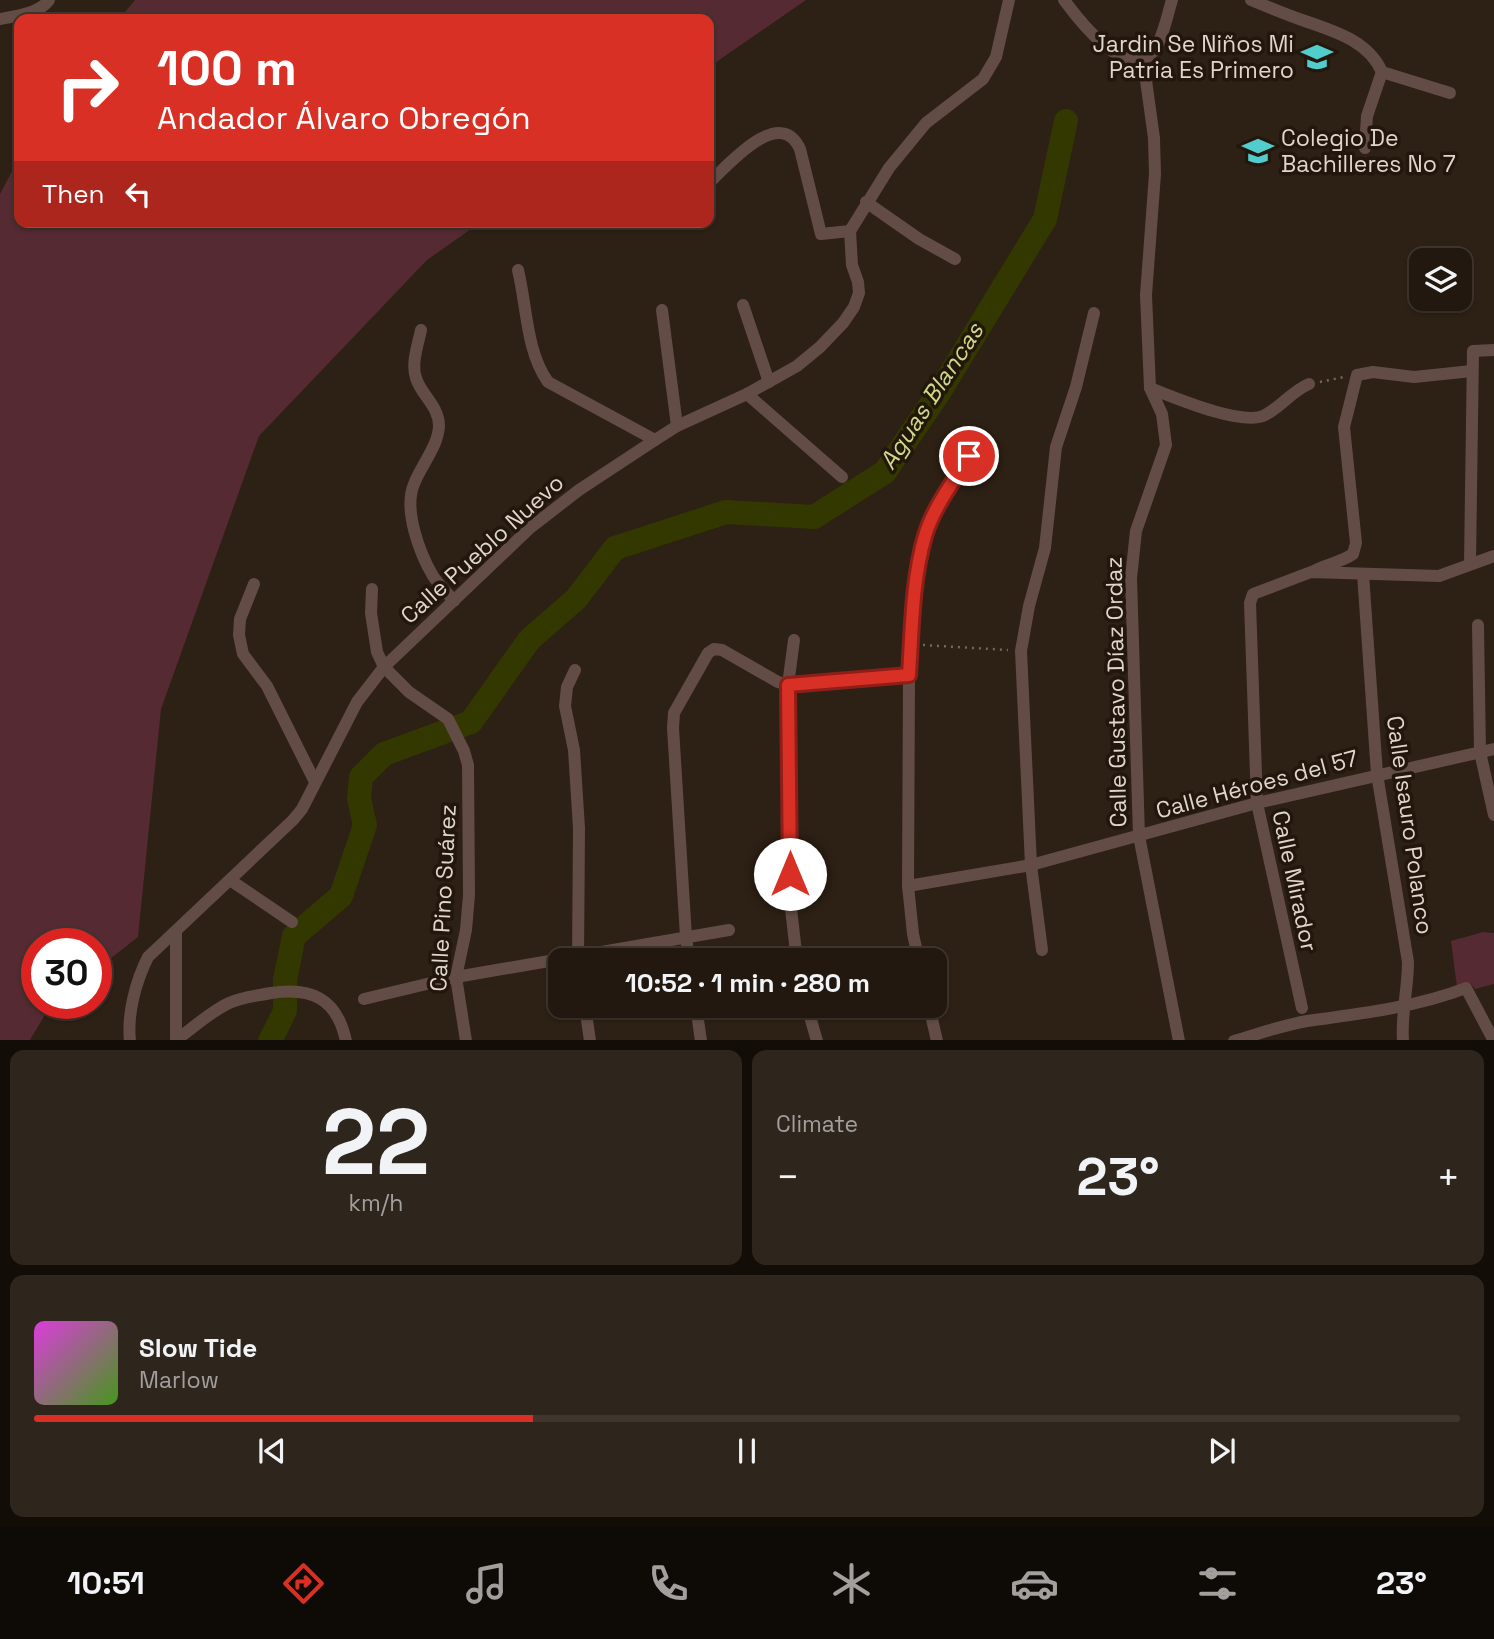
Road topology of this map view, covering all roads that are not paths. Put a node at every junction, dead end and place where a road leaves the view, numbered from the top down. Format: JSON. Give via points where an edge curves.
{"nodes":[{"id":1,"x":50,"y":0,"type":"edge"},
{"id":2,"x":1009,"y":0,"type":"edge"},
{"id":3,"x":1064,"y":0,"type":"edge"},
{"id":4,"x":1172,"y":0,"type":"edge"},
{"id":5,"x":1251,"y":0,"type":"edge"},
{"id":6,"x":21,"y":14,"type":"edge"},
{"id":7,"x":1143,"y":59,"type":"junction"},
{"id":8,"x":1382,"y":72,"type":"junction"},
{"id":9,"x":1450,"y":93,"type":"dead end"},
{"id":10,"x":1365,"y":148,"type":"dead end"},
{"id":11,"x":714,"y":178,"type":"edge"},
{"id":12,"x":866,"y":202,"type":"junction"},
{"id":13,"x":850,"y":231,"type":"junction"},
{"id":14,"x":955,"y":259,"type":"dead end"},
{"id":15,"x":518,"y":270,"type":"dead end"},
{"id":16,"x":743,"y":305,"type":"dead end"},
{"id":17,"x":662,"y":310,"type":"dead end"},
{"id":18,"x":1094,"y":313,"type":"dead end"},
{"id":19,"x":421,"y":330,"type":"dead end"},
{"id":20,"x":1494,"y":350,"type":"edge"},
{"id":21,"x":1472,"y":371,"type":"junction"},
{"id":22,"x":769,"y":382,"type":"junction"},
{"id":23,"x":1310,"y":384,"type":"road end"},
{"id":24,"x":1150,"y":388,"type":"junction"},
{"id":25,"x":747,"y":394,"type":"junction"},
{"id":26,"x":677,"y":426,"type":"junction"},
{"id":27,"x":655,"y":440,"type":"junction"},
{"id":28,"x":969,"y":456,"type":"dead end"},
{"id":29,"x":842,"y":477,"type":"dead end"},
{"id":30,"x":1494,"y":556,"type":"edge"},
{"id":31,"x":1470,"y":563,"type":"junction"},
{"id":32,"x":1311,"y":572,"type":"junction"},
{"id":33,"x":1363,"y":573,"type":"junction"},
{"id":34,"x":254,"y":583,"type":"dead end"},
{"id":35,"x":372,"y":589,"type":"dead end"},
{"id":36,"x":454,"y":601,"type":"junction"},
{"id":37,"x":1478,"y":625,"type":"dead end"},
{"id":38,"x":794,"y":640,"type":"dead end"},
{"id":39,"x":384,"y":667,"type":"junction"},
{"id":40,"x":575,"y":670,"type":"dead end"},
{"id":41,"x":909,"y":675,"type":"junction"},
{"id":42,"x":788,"y":685,"type":"junction"},
{"id":43,"x":1494,"y":749,"type":"edge"},
{"id":44,"x":1480,"y":752,"type":"junction"},
{"id":45,"x":1377,"y":774,"type":"junction"},
{"id":46,"x":315,"y":782,"type":"junction"},
{"id":47,"x":1257,"y":803,"type":"junction"},
{"id":48,"x":1494,"y":815,"type":"edge"},
{"id":49,"x":1139,"y":836,"type":"junction"},
{"id":50,"x":1031,"y":865,"type":"junction"},
{"id":51,"x":230,"y":880,"type":"junction"},
{"id":52,"x":908,"y":887,"type":"junction"},
{"id":53,"x":292,"y":922,"type":"dead end"},
{"id":54,"x":729,"y":930,"type":"dead end"},
{"id":55,"x":176,"y":931,"type":"junction"},
{"id":56,"x":686,"y":937,"type":"junction"},
{"id":57,"x":577,"y":948,"type":"edge"},
{"id":58,"x":629,"y":948,"type":"edge"},
{"id":59,"x":687,"y":948,"type":"edge"},
{"id":60,"x":794,"y":948,"type":"edge"},
{"id":61,"x":916,"y":948,"type":"edge"},
{"id":62,"x":1042,"y":950,"type":"dead end"},
{"id":63,"x":548,"y":963,"type":"edge"},
{"id":64,"x":456,"y":977,"type":"junction"},
{"id":65,"x":364,"y":999,"type":"dead end"},
{"id":66,"x":1402,"y":1004,"type":"junction"},
{"id":67,"x":1301,"y":1008,"type":"dead end"},
{"id":68,"x":587,"y":1018,"type":"edge"},
{"id":69,"x":698,"y":1018,"type":"edge"},
{"id":70,"x":810,"y":1018,"type":"edge"},
{"id":71,"x":932,"y":1018,"type":"edge"},
{"id":72,"x":130,"y":1040,"type":"edge"},
{"id":73,"x":176,"y":1040,"type":"edge"},
{"id":74,"x":346,"y":1040,"type":"edge"},
{"id":75,"x":466,"y":1040,"type":"edge"},
{"id":76,"x":590,"y":1040,"type":"edge"},
{"id":77,"x":701,"y":1040,"type":"edge"},
{"id":78,"x":817,"y":1040,"type":"edge"},
{"id":79,"x":937,"y":1040,"type":"edge"},
{"id":80,"x":1179,"y":1040,"type":"edge"},
{"id":81,"x":1238,"y":1040,"type":"edge"},
{"id":82,"x":1403,"y":1040,"type":"edge"},
{"id":83,"x":1493,"y":1040,"type":"edge"}],
"edges":[{"from":1,"to":6,"type":"street"},
{"from":2,"to":12,"type":"street","via":[[996,57],[983,79],[926,123]]},
{"from":3,"to":7,"type":"street","via":[[1082,25],[1120,57]]},
{"from":4,"to":7,"type":"street","via":[[1153,52]]},
{"from":5,"to":8,"type":"street","via":[[1339,32],[1369,51]]},
{"from":7,"to":24,"type":"street","name":"Calle Gustavo Díaz Ordaz","via":[[1155,174],[1146,295]]},
{"from":8,"to":9,"type":"street"},
{"from":8,"to":10,"type":"street","via":[[1367,116]]},
{"from":11,"to":13,"type":"street","via":[[752,144],[773,132],[786,133],[800,149],[820,231],[825,235]]},
{"from":12,"to":13,"type":"street"},
{"from":12,"to":14,"type":"street"},
{"from":13,"to":22,"type":"street","name":"Calle Pueblo Nuevo","via":[[852,265],[859,282],[854,307],[820,347]]},
{"from":15,"to":27,"type":"street","via":[[531,344],[548,383]]},
{"from":16,"to":22,"type":"street"},
{"from":17,"to":26,"type":"street"},
{"from":18,"to":50,"type":"street","via":[[1056,447],[1045,548],[1021,650]]},
{"from":19,"to":36,"type":"street","via":[[416,378],[439,423],[437,440],[412,487],[411,517],[434,577]]},
{"from":20,"to":21,"type":"street","via":[[1473,351]]},
{"from":21,"to":31,"type":"street"},
{"from":21,"to":32,"type":"street","via":[[1414,377],[1373,372],[1357,375],[1344,427],[1356,543],[1353,554],[1343,561]]},
{"from":22,"to":25,"type":"street","name":"Calle Pueblo Nuevo"},
{"from":23,"to":24,"type":"street","via":[[1254,419],[1209,410]]},
{"from":24,"to":49,"type":"street","name":"Calle Gustavo Díaz Ordaz","via":[[1162,414],[1166,445],[1136,531],[1131,578]]},
{"from":25,"to":26,"type":"street","name":"Calle Pueblo Nuevo"},
{"from":25,"to":29,"type":"street"},
{"from":26,"to":27,"type":"street","name":"Calle Pueblo Nuevo"},
{"from":27,"to":36,"type":"street","name":"Calle Pueblo Nuevo","via":[[530,528]]},
{"from":28,"to":41,"type":"street","via":[[926,534],[919,561]]},
{"from":30,"to":31,"type":"street"},
{"from":31,"to":33,"type":"street","via":[[1438,576]]},
{"from":32,"to":33,"type":"street"},
{"from":32,"to":47,"type":"street","name":"Calle Mirador","via":[[1253,594],[1250,603]]},
{"from":33,"to":45,"type":"street","name":"Calle Isauro Polanco"},
{"from":34,"to":46,"type":"street","via":[[240,618],[243,654],[267,686]]},
{"from":35,"to":39,"type":"street","via":[[371,613]]},
{"from":36,"to":39,"type":"street","name":"Calle Pueblo Nuevo"},
{"from":37,"to":44,"type":"street"},
{"from":38,"to":42,"type":"street"},
{"from":39,"to":46,"type":"street","name":"Calle Pueblo Nuevo","via":[[357,702]]},
{"from":39,"to":64,"type":"street","name":"Calle Pino Suárez","via":[[448,719],[464,751],[469,782],[469,894]]},
{"from":40,"to":57,"type":"street","via":[[565,706],[574,750],[579,828]]},
{"from":41,"to":42,"type":"street"},
{"from":41,"to":52,"type":"street"},
{"from":42,"to":56,"type":"street","via":[[713,649],[674,713]]},
{"from":42,"to":60,"type":"street"},
{"from":43,"to":44,"type":"street","name":"Calle Héroes del 57"},
{"from":44,"to":45,"type":"street","name":"Calle Héroes del 57"},
{"from":44,"to":48,"type":"street"},
{"from":45,"to":47,"type":"street","name":"Calle Héroes del 57"},
{"from":45,"to":66,"type":"street","name":"Calle Isauro Polanco","via":[[1408,962]]},
{"from":46,"to":51,"type":"street","name":"Calle Pueblo Nuevo","via":[[293,820]]},
{"from":47,"to":49,"type":"street","name":"Calle Héroes del 57"},
{"from":47,"to":67,"type":"street","name":"Calle Mirador"},
{"from":49,"to":50,"type":"street","name":"Calle Héroes del 57"},
{"from":49,"to":80,"type":"street","name":"Calle Gustavo Díaz Ordaz"},
{"from":50,"to":52,"type":"street","name":"Calle Héroes del 57"},
{"from":50,"to":62,"type":"street"},
{"from":51,"to":53,"type":"street"},
{"from":51,"to":55,"type":"street","name":"Calle Pueblo Nuevo"},
{"from":52,"to":61,"type":"street"},
{"from":54,"to":56,"type":"street"},
{"from":55,"to":72,"type":"street","name":"Calle Pueblo Nuevo","via":[[148,957],[140,974]]},
{"from":55,"to":73,"type":"street"},
{"from":56,"to":58,"type":"street"},
{"from":56,"to":59,"type":"street"},
{"from":63,"to":64,"type":"street"},
{"from":64,"to":65,"type":"street"},
{"from":64,"to":75,"type":"street","name":"Calle Pino Suárez"},
{"from":66,"to":81,"type":"street"},
{"from":66,"to":82,"type":"street","name":"Calle Isauro Polanco"},
{"from":66,"to":83,"type":"street","via":[[1466,988]]},
{"from":68,"to":76,"type":"street"},
{"from":69,"to":77,"type":"street"},
{"from":70,"to":78,"type":"street"},
{"from":71,"to":79,"type":"street"},
{"from":73,"to":74,"type":"street","via":[[228,1004],[248,996],[293,990],[310,992],[338,1015]]}]}
